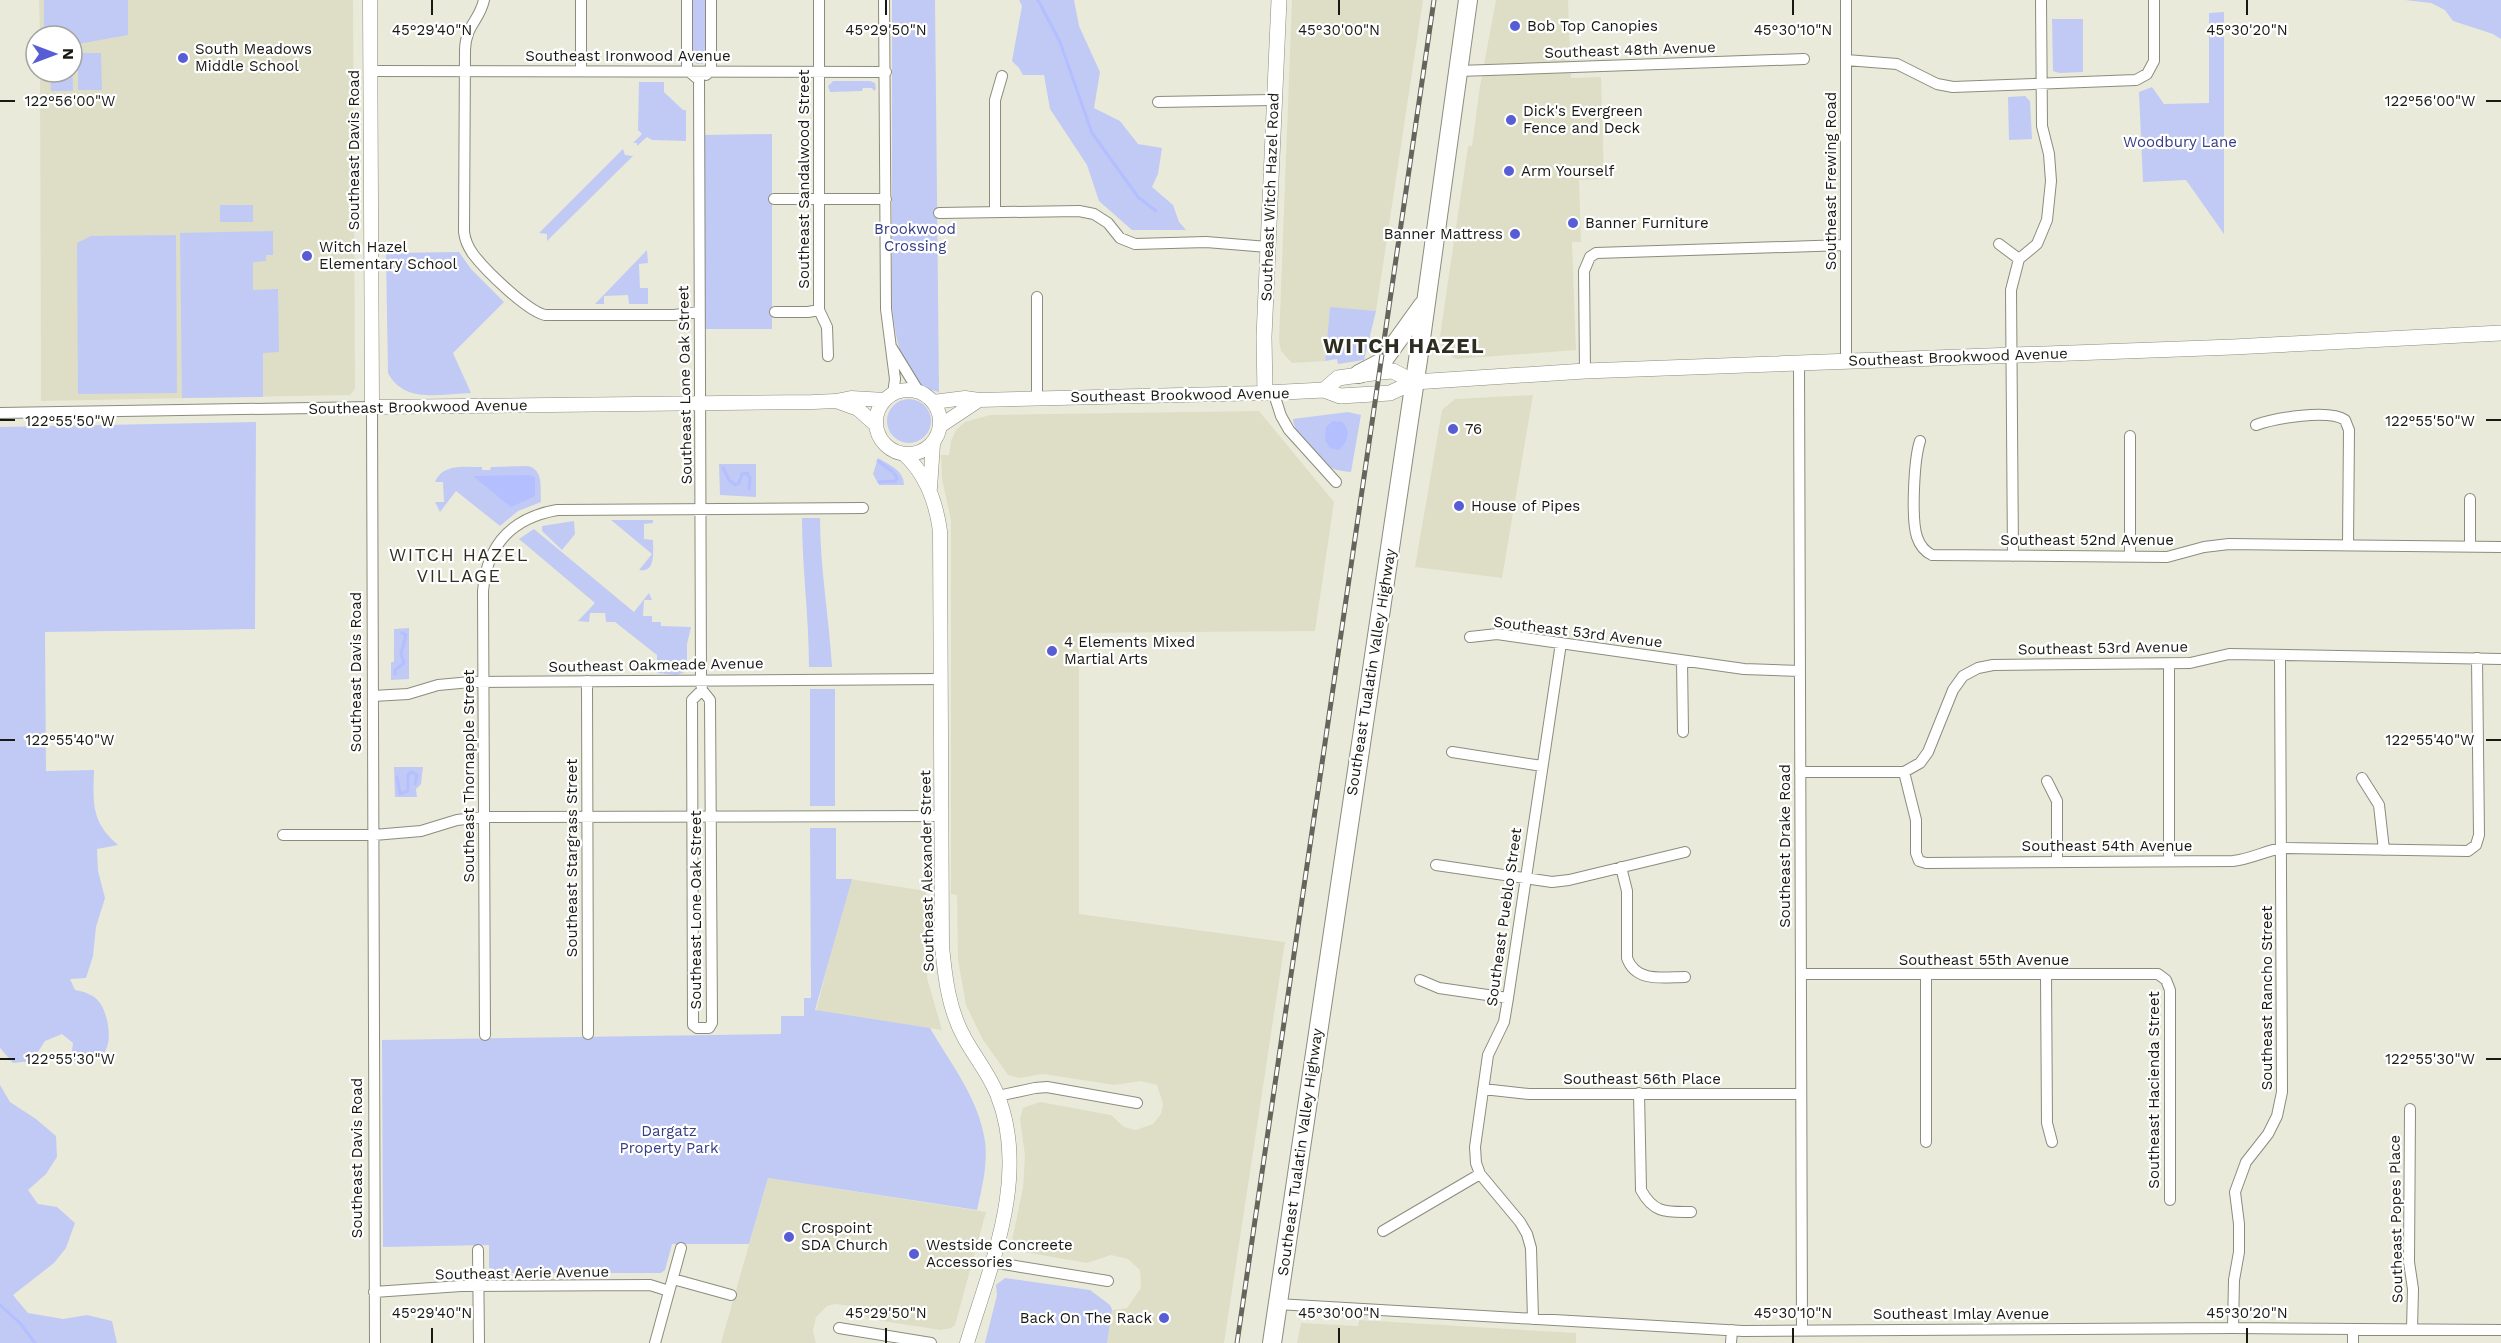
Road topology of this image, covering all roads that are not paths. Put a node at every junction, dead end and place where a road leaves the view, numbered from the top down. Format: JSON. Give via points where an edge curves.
{"nodes":[{"id":1,"x":370,"y":0,"type":"edge"},
{"id":2,"x":484,"y":0,"type":"edge"},
{"id":3,"x":581,"y":0,"type":"edge"},
{"id":4,"x":687,"y":0,"type":"edge"},
{"id":5,"x":711,"y":0,"type":"edge"},
{"id":6,"x":819,"y":0,"type":"edge"},
{"id":7,"x":884,"y":0,"type":"edge"},
{"id":8,"x":1279,"y":0,"type":"edge"},
{"id":9,"x":1468,"y":0,"type":"edge"},
{"id":10,"x":1846,"y":0,"type":"edge"},
{"id":11,"x":2041,"y":0,"type":"edge"},
{"id":12,"x":2154,"y":0,"type":"edge"},
{"id":13,"x":1804,"y":59,"type":"dead end"},
{"id":14,"x":1846,"y":60,"type":"junction"},
{"id":15,"x":465,"y":70,"type":"junction"},
{"id":16,"x":687,"y":70,"type":"junction"},
{"id":17,"x":711,"y":70,"type":"junction"},
{"id":18,"x":370,"y":71,"type":"junction"},
{"id":19,"x":581,"y":71,"type":"junction"},
{"id":20,"x":1458,"y":71,"type":"junction"},
{"id":21,"x":819,"y":72,"type":"junction"},
{"id":22,"x":886,"y":72,"type":"junction"},
{"id":23,"x":1002,"y":76,"type":"dead end"},
{"id":24,"x":699,"y":80,"type":"junction"},
{"id":25,"x":2042,"y":85,"type":"junction"},
{"id":26,"x":1274,"y":100,"type":"junction"},
{"id":27,"x":1158,"y":102,"type":"dead end"},
{"id":28,"x":774,"y":199,"type":"dead end"},
{"id":29,"x":819,"y":199,"type":"junction"},
{"id":30,"x":886,"y":199,"type":"junction"},
{"id":31,"x":994,"y":212,"type":"junction"},
{"id":32,"x":939,"y":213,"type":"dead end"},
{"id":33,"x":1999,"y":244,"type":"dead end"},
{"id":34,"x":1845,"y":245,"type":"junction"},
{"id":35,"x":1268,"y":247,"type":"junction"},
{"id":36,"x":2019,"y":259,"type":"junction"},
{"id":37,"x":1037,"y":297,"type":"dead end"},
{"id":38,"x":1426,"y":301,"type":"junction"},
{"id":39,"x":819,"y":310,"type":"junction"},
{"id":40,"x":699,"y":312,"type":"junction"},
{"id":41,"x":775,"y":312,"type":"dead end"},
{"id":42,"x":2501,"y":333,"type":"edge"},
{"id":43,"x":892,"y":348,"type":"junction"},
{"id":44,"x":2013,"y":355,"type":"junction"},
{"id":45,"x":828,"y":356,"type":"dead end"},
{"id":46,"x":1846,"y":362,"type":"junction"},
{"id":47,"x":1799,"y":363,"type":"junction"},
{"id":48,"x":1585,"y":371,"type":"junction"},
{"id":49,"x":1359,"y":374,"type":"junction"},
{"id":50,"x":1414,"y":382,"type":"junction"},
{"id":51,"x":1324,"y":390,"type":"junction"},
{"id":52,"x":919,"y":392,"type":"junction"},
{"id":53,"x":1270,"y":393,"type":"junction"},
{"id":54,"x":889,"y":397,"type":"junction"},
{"id":55,"x":1036,"y":398,"type":"junction"},
{"id":56,"x":979,"y":400,"type":"junction"},
{"id":57,"x":836,"y":401,"type":"junction"},
{"id":58,"x":933,"y":402,"type":"junction"},
{"id":59,"x":700,"y":404,"type":"junction"},
{"id":60,"x":372,"y":407,"type":"junction"},
{"id":61,"x":0,"y":413,"type":"edge"},
{"id":62,"x":876,"y":425,"type":"junction"},
{"id":63,"x":2256,"y":425,"type":"dead end"},
{"id":64,"x":940,"y":426,"type":"junction"},
{"id":65,"x":2130,"y":436,"type":"dead end"},
{"id":66,"x":1920,"y":441,"type":"dead end"},
{"id":67,"x":933,"y":444,"type":"junction"},
{"id":68,"x":904,"y":454,"type":"junction"},
{"id":69,"x":1336,"y":482,"type":"dead end"},
{"id":70,"x":930,"y":488,"type":"junction"},
{"id":71,"x":2470,"y":499,"type":"dead end"},
{"id":72,"x":702,"y":508,"type":"junction"},
{"id":73,"x":863,"y":508,"type":"dead end"},
{"id":74,"x":2348,"y":545,"type":"junction"},
{"id":75,"x":2470,"y":546,"type":"junction"},
{"id":76,"x":2501,"y":547,"type":"edge"},
{"id":77,"x":2013,"y":556,"type":"junction"},
{"id":78,"x":2130,"y":556,"type":"junction"},
{"id":79,"x":1470,"y":637,"type":"dead end"},
{"id":80,"x":1561,"y":642,"type":"junction"},
{"id":81,"x":2280,"y":655,"type":"junction"},
{"id":82,"x":2477,"y":658,"type":"junction"},
{"id":83,"x":2501,"y":659,"type":"edge"},
{"id":84,"x":1682,"y":661,"type":"junction"},
{"id":85,"x":2169,"y":664,"type":"junction"},
{"id":86,"x":1800,"y":671,"type":"junction"},
{"id":87,"x":941,"y":679,"type":"junction"},
{"id":88,"x":587,"y":681,"type":"junction"},
{"id":89,"x":484,"y":682,"type":"junction"},
{"id":90,"x":701,"y":685,"type":"junction"},
{"id":91,"x":373,"y":696,"type":"junction"},
{"id":92,"x":1683,"y":732,"type":"dead end"},
{"id":93,"x":1452,"y":752,"type":"dead end"},
{"id":94,"x":1542,"y":766,"type":"junction"},
{"id":95,"x":1800,"y":772,"type":"junction"},
{"id":96,"x":1904,"y":772,"type":"junction"},
{"id":97,"x":2362,"y":778,"type":"dead end"},
{"id":98,"x":2046,"y":781,"type":"dead end"},
{"id":99,"x":942,"y":816,"type":"junction"},
{"id":100,"x":484,"y":817,"type":"junction"},
{"id":101,"x":587,"y":818,"type":"junction"},
{"id":102,"x":692,"y":818,"type":"junction"},
{"id":103,"x":710,"y":818,"type":"junction"},
{"id":104,"x":374,"y":835,"type":"junction"},
{"id":105,"x":283,"y":836,"type":"dead end"},
{"id":106,"x":2282,"y":848,"type":"junction"},
{"id":107,"x":2384,"y":850,"type":"junction"},
{"id":108,"x":1684,"y":852,"type":"dead end"},
{"id":109,"x":2169,"y":861,"type":"junction"},
{"id":110,"x":2057,"y":862,"type":"junction"},
{"id":111,"x":1436,"y":866,"type":"dead end"},
{"id":112,"x":1621,"y":867,"type":"junction"},
{"id":113,"x":1525,"y":879,"type":"junction"},
{"id":114,"x":1801,"y":974,"type":"junction"},
{"id":115,"x":1926,"y":975,"type":"junction"},
{"id":116,"x":2046,"y":975,"type":"junction"},
{"id":117,"x":1684,"y":977,"type":"dead end"},
{"id":118,"x":1420,"y":980,"type":"dead end"},
{"id":119,"x":2166,"y":980,"type":"joint"},
{"id":120,"x":1508,"y":998,"type":"junction"},
{"id":121,"x":588,"y":1034,"type":"dead end"},
{"id":122,"x":485,"y":1035,"type":"dead end"},
{"id":123,"x":1483,"y":1089,"type":"junction"},
{"id":124,"x":1639,"y":1093,"type":"junction"},
{"id":125,"x":1801,"y":1094,"type":"junction"},
{"id":126,"x":998,"y":1095,"type":"junction"},
{"id":127,"x":1137,"y":1102,"type":"dead end"},
{"id":128,"x":2410,"y":1109,"type":"dead end"},
{"id":129,"x":1926,"y":1142,"type":"dead end"},
{"id":130,"x":2052,"y":1142,"type":"dead end"},
{"id":131,"x":1480,"y":1174,"type":"junction"},
{"id":132,"x":2170,"y":1200,"type":"dead end"},
{"id":133,"x":1691,"y":1212,"type":"dead end"},
{"id":134,"x":1383,"y":1231,"type":"dead end"},
{"id":135,"x":681,"y":1248,"type":"dead end"},
{"id":136,"x":478,"y":1250,"type":"dead end"},
{"id":137,"x":991,"y":1262,"type":"junction"},
{"id":138,"x":673,"y":1279,"type":"junction"},
{"id":139,"x":1108,"y":1281,"type":"dead end"},
{"id":140,"x":478,"y":1286,"type":"junction"},
{"id":141,"x":669,"y":1291,"type":"junction"},
{"id":142,"x":374,"y":1292,"type":"junction"},
{"id":143,"x":731,"y":1295,"type":"dead end"},
{"id":144,"x":1277,"y":1304,"type":"junction"},
{"id":145,"x":1533,"y":1319,"type":"junction"},
{"id":146,"x":839,"y":1328,"type":"dead end"},
{"id":147,"x":2233,"y":1328,"type":"junction"},
{"id":148,"x":2353,"y":1329,"type":"junction"},
{"id":149,"x":2412,"y":1329,"type":"junction"},
{"id":150,"x":1732,"y":1330,"type":"junction"},
{"id":151,"x":1802,"y":1330,"type":"junction"},
{"id":152,"x":2501,"y":1330,"type":"edge"},
{"id":153,"x":375,"y":1343,"type":"edge"},
{"id":154,"x":479,"y":1343,"type":"edge"},
{"id":155,"x":655,"y":1343,"type":"edge"},
{"id":156,"x":931,"y":1343,"type":"edge"},
{"id":157,"x":967,"y":1343,"type":"edge"},
{"id":158,"x":1272,"y":1343,"type":"edge"},
{"id":159,"x":1731,"y":1343,"type":"edge"},
{"id":160,"x":2353,"y":1343,"type":"edge"}],
"edges":[{"from":1,"to":18,"type":"street","name":"Southeast Davis Road"},
{"from":2,"to":15,"type":"street","via":[[467,31]]},
{"from":3,"to":19,"type":"street"},
{"from":4,"to":16,"type":"street"},
{"from":5,"to":17,"type":"street"},
{"from":6,"to":21,"type":"street","name":"Southeast Sandalwood Street"},
{"from":7,"to":22,"type":"street"},
{"from":8,"to":26,"type":"main road","name":"Southeast Witch Hazel Road"},
{"from":9,"to":20,"type":"main road","name":"Southeast Tualatin Valley Highway"},
{"from":10,"to":14,"type":"street","name":"Southeast Frewing Road"},
{"from":11,"to":25,"type":"street"},
{"from":12,"to":25,"type":"street","via":[[2154,61],[2147,74],[2136,81]]},
{"from":13,"to":20,"type":"street","name":"Southeast 48th Avenue"},
{"from":14,"to":25,"type":"street","via":[[1897,64],[1937,84],[1953,87]]},
{"from":14,"to":34,"type":"street","name":"Southeast Frewing Road"},
{"from":15,"to":18,"type":"street","name":"Southeast Ironwood Avenue"},
{"from":15,"to":19,"type":"street","name":"Southeast Ironwood Avenue"},
{"from":15,"to":40,"type":"street","via":[[464,232],[473,255],[527,307],[545,315]]},
{"from":16,"to":17,"type":"street","name":"Southeast Ironwood Avenue"},
{"from":16,"to":19,"type":"street","name":"Southeast Ironwood Avenue"},
{"from":16,"to":24,"type":"street"},
{"from":17,"to":21,"type":"street","name":"Southeast Ironwood Avenue"},
{"from":17,"to":24,"type":"street"},
{"from":18,"to":60,"type":"street","name":"Southeast Davis Road"},
{"from":20,"to":38,"type":"main road","name":"Southeast Tualatin Valley Highway"},
{"from":21,"to":22,"type":"street","name":"Southeast Ironwood Avenue"},
{"from":21,"to":29,"type":"street","name":"Southeast Sandalwood Street"},
{"from":22,"to":30,"type":"street"},
{"from":23,"to":31,"type":"street","via":[[996,100]]},
{"from":24,"to":40,"type":"street","name":"Southeast Lone Oak Street"},
{"from":25,"to":36,"type":"street","via":[[2042,126],[2051,166],[2047,220],[2037,244]]},
{"from":26,"to":27,"type":"street"},
{"from":26,"to":35,"type":"main road","name":"Southeast Witch Hazel Road"},
{"from":28,"to":29,"type":"street"},
{"from":29,"to":30,"type":"street"},
{"from":29,"to":39,"type":"street","name":"Southeast Sandalwood Street"},
{"from":30,"to":43,"type":"street","via":[[886,309]]},
{"from":31,"to":32,"type":"street"},
{"from":31,"to":35,"type":"street","via":[[1094,214],[1120,238],[1135,244],[1206,242]]},
{"from":33,"to":36,"type":"street"},
{"from":34,"to":46,"type":"street","name":"Southeast Frewing Road"},
{"from":34,"to":48,"type":"street","via":[[1596,253],[1584,271]]},
{"from":35,"to":53,"type":"main road","name":"Southeast Witch Hazel Road","via":[[1264,336]]},
{"from":36,"to":44,"type":"street","via":[[2011,290]]},
{"from":37,"to":55,"type":"street"},
{"from":38,"to":49,"type":"main road","via":[[1382,362]]},
{"from":38,"to":50,"type":"main road","name":"Southeast Tualatin Valley Highway"},
{"from":39,"to":41,"type":"street"},
{"from":39,"to":45,"type":"street","name":"Southeast Sandalwood Street","via":[[827,327]]},
{"from":40,"to":59,"type":"street","name":"Southeast Lone Oak Street"},
{"from":42,"to":44,"type":"main road","name":"Southeast Brookwood Avenue"},
{"from":43,"to":52,"type":"street"},
{"from":43,"to":54,"type":"street","via":[[895,379]]},
{"from":44,"to":46,"type":"main road","name":"Southeast Brookwood Avenue"},
{"from":44,"to":77,"type":"street"},
{"from":46,"to":47,"type":"main road","name":"Southeast Brookwood Avenue"},
{"from":47,"to":48,"type":"main road","name":"Southeast Brookwood Avenue"},
{"from":47,"to":86,"type":"street","name":"Southeast Drake Road"},
{"from":48,"to":50,"type":"main road","name":"Southeast Brookwood Avenue"},
{"from":49,"to":50,"type":"main road","name":"Southeast Brookwood Avenue","via":[[1393,371]]},
{"from":49,"to":51,"type":"main road","name":"Southeast Brookwood Avenue","via":[[1338,378]]},
{"from":50,"to":51,"type":"main road","name":"Southeast Brookwood Avenue","via":[[1390,393],[1340,396]]},
{"from":50,"to":144,"type":"main road","name":"Southeast Tualatin Valley Highway"},
{"from":51,"to":53,"type":"main road","name":"Southeast Brookwood Avenue"},
{"from":52,"to":54,"type":"street","via":[[899,391]]},
{"from":52,"to":58,"type":"street"},
{"from":53,"to":55,"type":"street","name":"Southeast Brookwood Avenue"},
{"from":53,"to":69,"type":"street","name":"Southeast Witch Hazel Road","via":[[1289,430]]},
{"from":54,"to":57,"type":"street","name":"Southeast Brookwood Avenue"},
{"from":54,"to":62,"type":"street","via":[[880,407]]},
{"from":55,"to":56,"type":"street","name":"Southeast Brookwood Avenue"},
{"from":56,"to":58,"type":"street","name":"Southeast Brookwood Avenue"},
{"from":56,"to":64,"type":"street"},
{"from":57,"to":59,"type":"street","name":"Southeast Brookwood Avenue"},
{"from":57,"to":62,"type":"street","name":"Southeast Brookwood Avenue","via":[[858,409]]},
{"from":58,"to":64,"type":"street"},
{"from":59,"to":60,"type":"street","name":"Southeast Brookwood Avenue"},
{"from":59,"to":72,"type":"street","name":"Southeast Lone Oak Street"},
{"from":60,"to":61,"type":"street","name":"Southeast Brookwood Avenue"},
{"from":60,"to":91,"type":"street","name":"Southeast Davis Road"},
{"from":62,"to":68,"type":"street","via":[[886,446]]},
{"from":63,"to":74,"type":"street","via":[[2330,415],[2345,420],[2349,430]]},
{"from":64,"to":67,"type":"street"},
{"from":65,"to":78,"type":"street"},
{"from":66,"to":77,"type":"street","name":"Southeast 52nd Avenue","via":[[1915,460],[1916,531],[1926,552],[1940,556]]},
{"from":67,"to":68,"type":"street","via":[[920,452]]},
{"from":67,"to":70,"type":"street","name":"Southeast Alexander Street"},
{"from":68,"to":70,"type":"street","name":"Southeast Alexander Street"},
{"from":70,"to":87,"type":"street","name":"Southeast Alexander Street","via":[[940,531]]},
{"from":71,"to":75,"type":"street"},
{"from":72,"to":73,"type":"street"},
{"from":72,"to":89,"type":"street","name":"Southeast Thornapple Street","via":[[557,510],[532,516],[514,526],[495,550],[484,577]]},
{"from":72,"to":90,"type":"street","name":"Southeast Lone Oak Street"},
{"from":74,"to":75,"type":"street","name":"Southeast 52nd Avenue"},
{"from":74,"to":78,"type":"street","name":"Southeast 52nd Avenue","via":[[2229,544],[2167,557]]},
{"from":75,"to":76,"type":"street","name":"Southeast 52nd Avenue"},
{"from":77,"to":78,"type":"street","name":"Southeast 52nd Avenue"},
{"from":79,"to":80,"type":"street","name":"Southeast 53rd Avenue","via":[[1497,634]]},
{"from":80,"to":84,"type":"street","name":"Southeast 53rd Avenue"},
{"from":80,"to":94,"type":"street","name":"Southeast Pueblo Street"},
{"from":81,"to":82,"type":"street","name":"Southeast 53rd Avenue"},
{"from":81,"to":85,"type":"street","name":"Southeast 53rd Avenue","via":[[2229,654]]},
{"from":81,"to":106,"type":"street","name":"Southeast Rancho Street"},
{"from":82,"to":83,"type":"street","name":"Southeast 53rd Avenue"},
{"from":82,"to":107,"type":"street","name":"Southeast 54th Avenue","via":[[2476,845],[2468,851]]},
{"from":84,"to":86,"type":"street","name":"Southeast 53rd Avenue"},
{"from":84,"to":92,"type":"street","name":"Southeast 53rd Avenue"},
{"from":85,"to":96,"type":"street","name":"Southeast 53rd Avenue","via":[[1978,668],[1963,676],[1953,690],[1928,752],[1920,763]]},
{"from":85,"to":109,"type":"street"},
{"from":86,"to":95,"type":"street","name":"Southeast Drake Road"},
{"from":87,"to":90,"type":"street","name":"Southeast Oakmeade Avenue","via":[[845,678]]},
{"from":87,"to":99,"type":"street","name":"Southeast Alexander Street"},
{"from":88,"to":89,"type":"street","name":"Southeast Oakmeade Avenue"},
{"from":88,"to":90,"type":"street","name":"Southeast Oakmeade Avenue"},
{"from":88,"to":101,"type":"street","name":"Southeast Stargrass Street"},
{"from":89,"to":91,"type":"street","name":"Southeast Oakmeade Avenue","via":[[449,683],[413,693]]},
{"from":89,"to":100,"type":"street","name":"Southeast Thornapple Street"},
{"from":90,"to":102,"type":"street","name":"Southeast Lone Oak Street","via":[[692,700]]},
{"from":90,"to":103,"type":"street","name":"Southeast Lone Oak Street","via":[[710,700]]},
{"from":91,"to":104,"type":"street","name":"Southeast Davis Road"},
{"from":93,"to":94,"type":"street"},
{"from":94,"to":113,"type":"street","name":"Southeast Pueblo Street"},
{"from":95,"to":96,"type":"street"},
{"from":95,"to":114,"type":"street","name":"Southeast Drake Road"},
{"from":96,"to":110,"type":"street","name":"Southeast 54th Avenue","via":[[1916,820],[1918,861]]},
{"from":97,"to":107,"type":"street","via":[[2379,805]]},
{"from":98,"to":110,"type":"street","via":[[2057,801]]},
{"from":99,"to":103,"type":"street"},
{"from":99,"to":126,"type":"street","name":"Southeast Alexander Street","via":[[945,980],[964,1037]]},
{"from":100,"to":101,"type":"street"},
{"from":100,"to":104,"type":"street","via":[[421,831]]},
{"from":100,"to":122,"type":"street","name":"Southeast Thornapple Street"},
{"from":101,"to":102,"type":"street"},
{"from":101,"to":121,"type":"street","name":"Southeast Stargrass Street"},
{"from":102,"to":103,"type":"street"},
{"from":102,"to":103,"type":"street","name":"Southeast Lone Oak Street","via":[[693,1025],[697,1028],[709,1028],[712,1023]]},
{"from":104,"to":105,"type":"street"},
{"from":104,"to":142,"type":"street","name":"Southeast Davis Road"},
{"from":106,"to":107,"type":"street","name":"Southeast 54th Avenue"},
{"from":106,"to":109,"type":"street","name":"Southeast 54th Avenue","via":[[2247,860]]},
{"from":106,"to":147,"type":"street","name":"Southeast Rancho Street","via":[[2282,1092],[2277,1116],[2246,1162],[2235,1192],[2239,1252]]},
{"from":108,"to":112,"type":"street"},
{"from":109,"to":110,"type":"street","name":"Southeast 54th Avenue"},
{"from":111,"to":113,"type":"street"},
{"from":112,"to":113,"type":"street","via":[[1569,880]]},
{"from":112,"to":117,"type":"street","via":[[1627,891],[1629,966],[1646,977]]},
{"from":113,"to":120,"type":"street","name":"Southeast Pueblo Street"},
{"from":114,"to":115,"type":"street","name":"Southeast 55th Avenue"},
{"from":114,"to":125,"type":"street","name":"Southeast Drake Road"},
{"from":115,"to":116,"type":"street","name":"Southeast 55th Avenue"},
{"from":115,"to":129,"type":"street"},
{"from":116,"to":119,"type":"street","name":"Southeast 55th Avenue","via":[[2158,974]]},
{"from":116,"to":130,"type":"street","via":[[2047,1123]]},
{"from":118,"to":120,"type":"street","via":[[1439,988]]},
{"from":119,"to":132,"type":"street","name":"Southeast Hacienda Street","via":[[2170,990]]},
{"from":120,"to":123,"type":"street","name":"Southeast Pueblo Street","via":[[1504,1022],[1488,1055]]},
{"from":123,"to":124,"type":"street","name":"Southeast 56th Place","via":[[1529,1094]]},
{"from":123,"to":131,"type":"street","name":"Southeast Pueblo Street","via":[[1475,1146]]},
{"from":124,"to":125,"type":"street","name":"Southeast 56th Place"},
{"from":124,"to":133,"type":"street","via":[[1641,1190],[1647,1202],[1658,1210]]},
{"from":125,"to":151,"type":"street","name":"Southeast Drake Road"},
{"from":126,"to":127,"type":"street","via":[[1047,1088]]},
{"from":126,"to":137,"type":"street","name":"Southeast Alexander Street","via":[[1010,1150],[1010,1175]]},
{"from":128,"to":149,"type":"street","name":"Southeast Popes Place"},
{"from":131,"to":134,"type":"street"},
{"from":131,"to":145,"type":"street","via":[[1527,1234],[1531,1248]]},
{"from":135,"to":138,"type":"street"},
{"from":136,"to":140,"type":"street"},
{"from":137,"to":139,"type":"street"},
{"from":137,"to":157,"type":"street","name":"Southeast Alexander Street"},
{"from":138,"to":141,"type":"street"},
{"from":138,"to":143,"type":"street"},
{"from":140,"to":141,"type":"street","name":"Southeast Aerie Avenue","via":[[650,1285]]},
{"from":140,"to":142,"type":"street","name":"Southeast Aerie Avenue"},
{"from":140,"to":154,"type":"street"},
{"from":141,"to":155,"type":"street"},
{"from":142,"to":153,"type":"street","name":"Southeast Davis Road"},
{"from":144,"to":145,"type":"street","name":"Southeast Imlay Avenue"},
{"from":144,"to":158,"type":"main road","name":"Southeast Tualatin Valley Highway"},
{"from":145,"to":150,"type":"street","name":"Southeast Imlay Avenue"},
{"from":146,"to":156,"type":"street"},
{"from":147,"to":148,"type":"street","name":"Southeast Imlay Avenue"},
{"from":147,"to":151,"type":"street","name":"Southeast Imlay Avenue"},
{"from":148,"to":149,"type":"street","name":"Southeast Imlay Avenue"},
{"from":148,"to":160,"type":"street"},
{"from":149,"to":152,"type":"street","name":"Southeast Imlay Avenue"},
{"from":150,"to":151,"type":"street","name":"Southeast Imlay Avenue"},
{"from":150,"to":159,"type":"street"}]}
